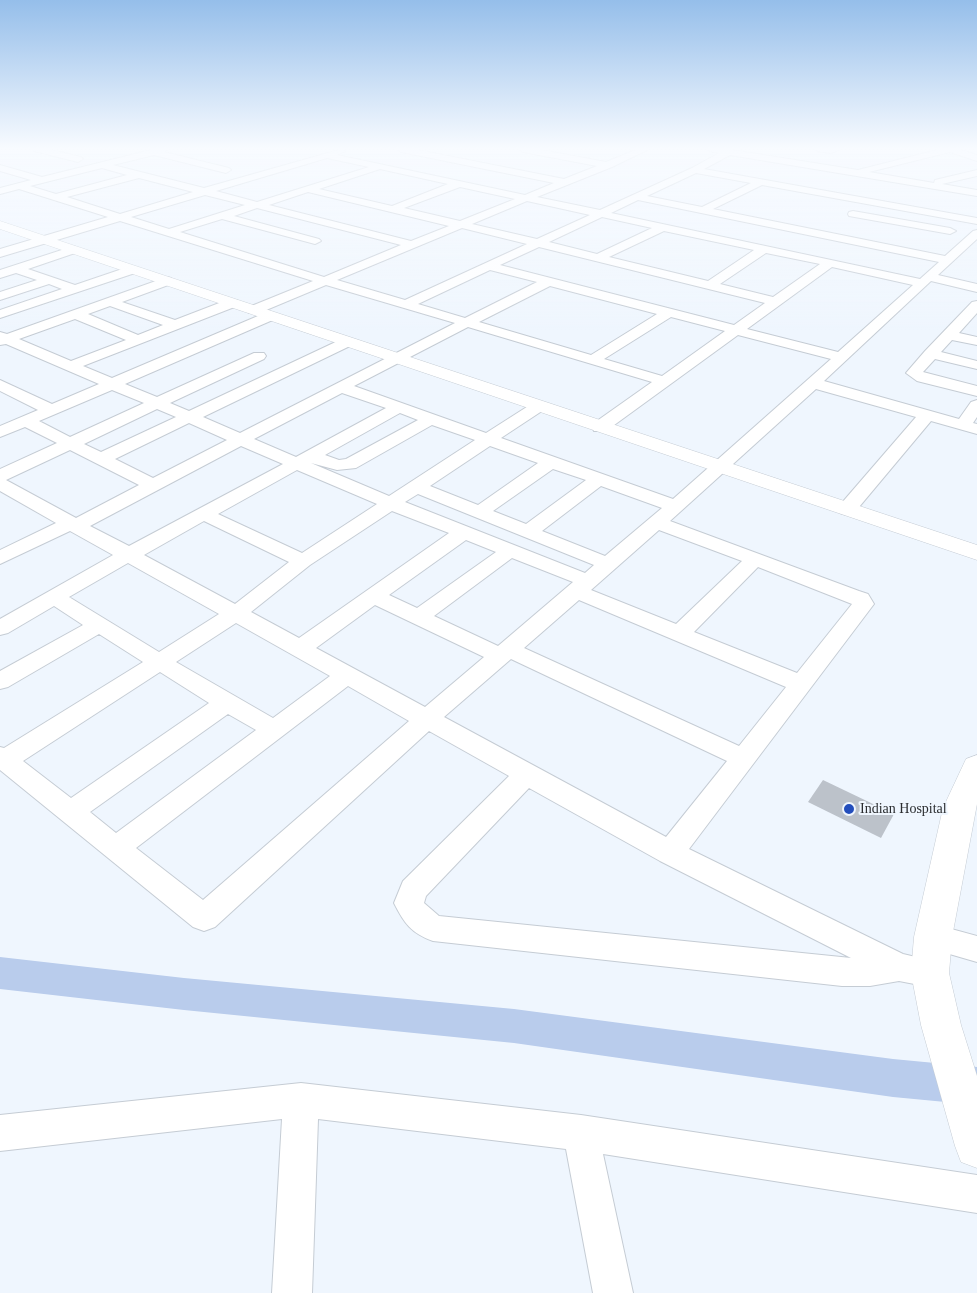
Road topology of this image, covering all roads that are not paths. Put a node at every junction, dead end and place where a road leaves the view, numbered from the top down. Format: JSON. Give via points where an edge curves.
{"nodes":[{"id":1,"x":95,"y":209,"type":"edge"},
{"id":2,"x":149,"y":209,"type":"edge"},
{"id":3,"x":242,"y":209,"type":"edge"},
{"id":4,"x":272,"y":209,"type":"edge"},
{"id":5,"x":394,"y":209,"type":"edge"},
{"id":6,"x":499,"y":209,"type":"edge"},
{"id":7,"x":581,"y":209,"type":"edge"},
{"id":8,"x":609,"y":209,"type":"edge"},
{"id":9,"x":701,"y":209,"type":"edge"},
{"id":10,"x":892,"y":209,"type":"edge"},
{"id":11,"x":908,"y":209,"type":"edge"},
{"id":12,"x":704,"y":210,"type":"joint"},
{"id":13,"x":842,"y":212,"type":"dead end"},
{"id":14,"x":601,"y":213,"type":"junction"},
{"id":15,"x":223,"y":216,"type":"junction"},
{"id":16,"x":122,"y":218,"type":"junction"},
{"id":17,"x":879,"y":219,"type":"junction"},
{"id":18,"x":0,"y":225,"type":"edge"},
{"id":19,"x":460,"y":225,"type":"junction"},
{"id":20,"x":663,"y":227,"type":"junction"},
{"id":21,"x":346,"y":228,"type":"junction"},
{"id":22,"x":977,"y":231,"type":"edge"},
{"id":23,"x":170,"y":232,"type":"junction"},
{"id":24,"x":642,"y":237,"type":"junction"},
{"id":25,"x":322,"y":238,"type":"junction"},
{"id":26,"x":44,"y":240,"type":"junction"},
{"id":27,"x":661,"y":242,"type":"dead end"},
{"id":28,"x":538,"y":243,"type":"junction"},
{"id":29,"x":412,"y":245,"type":"junction"},
{"id":30,"x":297,"y":248,"type":"dead end"},
{"id":31,"x":74,"y":250,"type":"junction"},
{"id":32,"x":762,"y":250,"type":"junction"},
{"id":33,"x":0,"y":253,"type":"edge"},
{"id":34,"x":279,"y":254,"type":"dead end"},
{"id":35,"x":728,"y":256,"type":"dead end"},
{"id":36,"x":598,"y":258,"type":"junction"},
{"id":37,"x":747,"y":260,"type":"junction"},
{"id":38,"x":948,"y":260,"type":"junction"},
{"id":39,"x":261,"y":261,"type":"junction"},
{"id":40,"x":830,"y":263,"type":"junction"},
{"id":41,"x":488,"y":266,"type":"junction"},
{"id":42,"x":16,"y":269,"type":"junction"},
{"id":43,"x":131,"y":270,"type":"junction"},
{"id":44,"x":0,"y":274,"type":"edge"},
{"id":45,"x":49,"y":280,"type":"junction"},
{"id":46,"x":925,"y":280,"type":"junction"},
{"id":47,"x":167,"y":281,"type":"junction"},
{"id":48,"x":326,"y":281,"type":"junction"},
{"id":49,"x":548,"y":282,"type":"junction"},
{"id":50,"x":709,"y":286,"type":"junction"},
{"id":51,"x":977,"y":288,"type":"edge"},
{"id":52,"x":75,"y":289,"type":"junction"},
{"id":53,"x":0,"y":296,"type":"edge"},
{"id":54,"x":111,"y":302,"type":"junction"},
{"id":55,"x":776,"y":302,"type":"junction"},
{"id":56,"x":232,"y":303,"type":"junction"},
{"id":57,"x":405,"y":305,"type":"junction"},
{"id":58,"x":977,"y":305,"type":"edge"},
{"id":59,"x":262,"y":313,"type":"junction"},
{"id":60,"x":668,"y":313,"type":"junction"},
{"id":61,"x":75,"y":314,"type":"junction"},
{"id":62,"x":0,"y":315,"type":"edge"},
{"id":63,"x":466,"y":323,"type":"junction"},
{"id":64,"x":175,"y":325,"type":"junction"},
{"id":65,"x":32,"y":330,"type":"junction"},
{"id":66,"x":736,"y":331,"type":"junction"},
{"id":67,"x":948,"y":335,"type":"junction"},
{"id":68,"x":2,"y":338,"type":"edge"},
{"id":69,"x":139,"y":340,"type":"junction"},
{"id":70,"x":214,"y":340,"type":"junction"},
{"id":71,"x":347,"y":342,"type":"junction"},
{"id":72,"x":977,"y":342,"type":"edge"},
{"id":73,"x":930,"y":354,"type":"junction"},
{"id":74,"x":259,"y":356,"type":"junction"},
{"id":75,"x":841,"y":357,"type":"junction"},
{"id":76,"x":396,"y":358,"type":"junction"},
{"id":77,"x":592,"y":360,"type":"junction"},
{"id":78,"x":977,"y":365,"type":"edge"},
{"id":79,"x":71,"y":366,"type":"junction"},
{"id":80,"x":292,"y":368,"type":"junction"},
{"id":81,"x":664,"y":381,"type":"junction"},
{"id":82,"x":111,"y":384,"type":"junction"},
{"id":83,"x":812,"y":384,"type":"junction"},
{"id":84,"x":0,"y":385,"type":"edge"},
{"id":85,"x":341,"y":387,"type":"junction"},
{"id":86,"x":977,"y":391,"type":"edge"},
{"id":87,"x":157,"y":404,"type":"junction"},
{"id":88,"x":977,"y":405,"type":"edge"},
{"id":89,"x":539,"y":406,"type":"junction"},
{"id":90,"x":398,"y":408,"type":"junction"},
{"id":91,"x":52,"y":410,"type":"junction"},
{"id":92,"x":927,"y":415,"type":"junction"},
{"id":93,"x":188,"y":417,"type":"junction"},
{"id":94,"x":431,"y":419,"type":"junction"},
{"id":95,"x":26,"y":421,"type":"junction"},
{"id":96,"x":600,"y":426,"type":"junction"},
{"id":97,"x":970,"y":428,"type":"edge"},
{"id":98,"x":0,"y":432,"type":"edge"},
{"id":99,"x":240,"y":440,"type":"junction"},
{"id":100,"x":487,"y":440,"type":"junction"},
{"id":101,"x":70,"y":444,"type":"junction"},
{"id":102,"x":101,"y":459,"type":"junction"},
{"id":103,"x":303,"y":459,"type":"junction"},
{"id":104,"x":551,"y":462,"type":"junction"},
{"id":105,"x":721,"y":467,"type":"junction"},
{"id":106,"x":0,"y":476,"type":"edge"},
{"id":107,"x":599,"y":479,"type":"junction"},
{"id":108,"x":0,"y":484,"type":"edge"},
{"id":109,"x":152,"y":486,"type":"junction"},
{"id":110,"x":417,"y":487,"type":"junction"},
{"id":111,"x":11,"y":501,"type":"edge"},
{"id":112,"x":392,"y":504,"type":"junction"},
{"id":113,"x":675,"y":506,"type":"junction"},
{"id":114,"x":846,"y":509,"type":"junction"},
{"id":115,"x":480,"y":512,"type":"junction"},
{"id":116,"x":202,"y":514,"type":"junction"},
{"id":117,"x":656,"y":522,"type":"junction"},
{"id":118,"x":72,"y":524,"type":"junction"},
{"id":119,"x":464,"y":532,"type":"junction"},
{"id":120,"x":528,"y":532,"type":"junction"},
{"id":121,"x":511,"y":550,"type":"junction"},
{"id":122,"x":977,"y":553,"type":"edge"},
{"id":123,"x":128,"y":555,"type":"junction"},
{"id":124,"x":0,"y":558,"type":"edge"},
{"id":125,"x":755,"y":559,"type":"junction"},
{"id":126,"x":303,"y":561,"type":"junction"},
{"id":127,"x":608,"y":564,"type":"junction"},
{"id":128,"x":582,"y":586,"type":"junction"},
{"id":129,"x":374,"y":596,"type":"junction"},
{"id":130,"x":54,"y":597,"type":"junction"},
{"id":131,"x":235,"y":614,"type":"junction"},
{"id":132,"x":419,"y":617,"type":"junction"},
{"id":133,"x":99,"y":625,"type":"junction"},
{"id":134,"x":0,"y":628,"type":"edge"},
{"id":135,"x":679,"y":634,"type":"junction"},
{"id":136,"x":299,"y":649,"type":"junction"},
{"id":137,"x":504,"y":653,"type":"junction"},
{"id":138,"x":159,"y":662,"type":"junction"},
{"id":139,"x":347,"y":675,"type":"junction"},
{"id":140,"x":0,"y":681,"type":"edge"},
{"id":141,"x":801,"y":684,"type":"junction"},
{"id":142,"x":227,"y":702,"type":"junction"},
{"id":143,"x":427,"y":719,"type":"junction"},
{"id":144,"x":274,"y":730,"type":"junction"},
{"id":145,"x":3,"y":758,"type":"edge"},
{"id":146,"x":743,"y":758,"type":"junction"},
{"id":147,"x":977,"y":767,"type":"edge"},
{"id":148,"x":527,"y":774,"type":"junction"},
{"id":149,"x":71,"y":812,"type":"junction"},
{"id":150,"x":116,"y":848,"type":"junction"},
{"id":151,"x":670,"y":852,"type":"junction"},
{"id":152,"x":933,"y":937,"type":"junction"},
{"id":153,"x":977,"y":949,"type":"edge"},
{"id":154,"x":914,"y":970,"type":"junction"},
{"id":155,"x":301,"y":1100,"type":"junction"},
{"id":156,"x":971,"y":1127,"type":"edge"},
{"id":157,"x":0,"y":1133,"type":"edge"},
{"id":158,"x":581,"y":1133,"type":"junction"},
{"id":159,"x":977,"y":1194,"type":"edge"},
{"id":160,"x":292,"y":1293,"type":"edge"},
{"id":161,"x":613,"y":1293,"type":"edge"}],
"edges":[{"from":1,"to":16,"type":"street"},
{"from":2,"to":16,"type":"street"},
{"from":3,"to":15,"type":"street"},
{"from":4,"to":21,"type":"street"},
{"from":5,"to":19,"type":"street"},
{"from":6,"to":19,"type":"street"},
{"from":7,"to":14,"type":"street"},
{"from":8,"to":14,"type":"street"},
{"from":9,"to":12,"type":"street"},
{"from":10,"to":17,"type":"street"},
{"from":11,"to":22,"type":"street"},
{"from":12,"to":38,"type":"street"},
{"from":13,"to":17,"type":"street"},
{"from":14,"to":20,"type":"street"},
{"from":14,"to":28,"type":"street"},
{"from":15,"to":23,"type":"street"},
{"from":15,"to":25,"type":"street"},
{"from":16,"to":23,"type":"street"},
{"from":16,"to":26,"type":"street"},
{"from":17,"to":22,"type":"street"},
{"from":18,"to":26,"type":"street"},
{"from":19,"to":28,"type":"street"},
{"from":19,"to":29,"type":"street"},
{"from":20,"to":24,"type":"street"},
{"from":20,"to":32,"type":"street"},
{"from":21,"to":25,"type":"street"},
{"from":21,"to":29,"type":"street"},
{"from":22,"to":38,"type":"street"},
{"from":23,"to":39,"type":"street"},
{"from":24,"to":27,"type":"street"},
{"from":24,"to":36,"type":"street"},
{"from":25,"to":30,"type":"street"},
{"from":26,"to":31,"type":"street"},
{"from":26,"to":33,"type":"street"},
{"from":28,"to":36,"type":"street"},
{"from":28,"to":41,"type":"street"},
{"from":29,"to":48,"type":"street"},
{"from":31,"to":42,"type":"street"},
{"from":31,"to":43,"type":"street"},
{"from":32,"to":37,"type":"street"},
{"from":32,"to":40,"type":"street"},
{"from":34,"to":39,"type":"street"},
{"from":35,"to":37,"type":"street"},
{"from":36,"to":50,"type":"street"},
{"from":37,"to":50,"type":"street"},
{"from":38,"to":46,"type":"street"},
{"from":39,"to":48,"type":"street"},
{"from":40,"to":46,"type":"street"},
{"from":40,"to":55,"type":"street"},
{"from":41,"to":49,"type":"street"},
{"from":41,"to":57,"type":"street"},
{"from":42,"to":44,"type":"street"},
{"from":42,"to":45,"type":"street"},
{"from":43,"to":47,"type":"street"},
{"from":43,"to":52,"type":"street"},
{"from":45,"to":52,"type":"street"},
{"from":45,"to":53,"type":"street"},
{"from":46,"to":51,"type":"street"},
{"from":46,"to":75,"type":"street"},
{"from":47,"to":54,"type":"street"},
{"from":47,"to":56,"type":"street"},
{"from":48,"to":57,"type":"street"},
{"from":48,"to":59,"type":"street"},
{"from":49,"to":60,"type":"street"},
{"from":49,"to":63,"type":"street"},
{"from":50,"to":55,"type":"street"},
{"from":52,"to":62,"type":"street"},
{"from":54,"to":61,"type":"street"},
{"from":54,"to":64,"type":"street"},
{"from":55,"to":66,"type":"street"},
{"from":56,"to":59,"type":"street"},
{"from":56,"to":64,"type":"street"},
{"from":57,"to":63,"type":"street"},
{"from":58,"to":67,"type":"street"},
{"from":59,"to":70,"type":"street"},
{"from":59,"to":71,"type":"street"},
{"from":60,"to":66,"type":"street"},
{"from":60,"to":77,"type":"street"},
{"from":61,"to":65,"type":"street"},
{"from":61,"to":69,"type":"street"},
{"from":62,"to":65,"type":"street"},
{"from":63,"to":76,"type":"street"},
{"from":63,"to":77,"type":"street"},
{"from":64,"to":69,"type":"street"},
{"from":65,"to":68,"type":"street"},
{"from":66,"to":75,"type":"street"},
{"from":66,"to":81,"type":"street"},
{"from":67,"to":72,"type":"street"},
{"from":67,"to":73,"type":"street"},
{"from":68,"to":79,"type":"street"},
{"from":69,"to":79,"type":"street"},
{"from":70,"to":74,"type":"street"},
{"from":70,"to":82,"type":"street"},
{"from":71,"to":76,"type":"street"},
{"from":71,"to":80,"type":"street"},
{"from":73,"to":78,"type":"street"},
{"from":73,"to":86,"type":"street","via":[[914,371],[917,376]]},
{"from":74,"to":80,"type":"street"},
{"from":74,"to":87,"type":"street"},
{"from":75,"to":83,"type":"street"},
{"from":76,"to":85,"type":"street"},
{"from":76,"to":89,"type":"street"},
{"from":77,"to":81,"type":"street"},
{"from":79,"to":82,"type":"street"},
{"from":80,"to":93,"type":"street"},
{"from":81,"to":96,"type":"street"},
{"from":82,"to":87,"type":"street"},
{"from":82,"to":91,"type":"street"},
{"from":83,"to":92,"type":"street"},
{"from":83,"to":105,"type":"street"},
{"from":84,"to":91,"type":"street"},
{"from":85,"to":90,"type":"street"},
{"from":85,"to":99,"type":"street"},
{"from":87,"to":93,"type":"street"},
{"from":87,"to":101,"type":"street"},
{"from":88,"to":97,"type":"street"},
{"from":89,"to":96,"type":"street"},
{"from":89,"to":100,"type":"street"},
{"from":90,"to":94,"type":"street"},
{"from":90,"to":103,"type":"street"},
{"from":91,"to":95,"type":"street"},
{"from":92,"to":97,"type":"street"},
{"from":92,"to":114,"type":"street"},
{"from":93,"to":99,"type":"street"},
{"from":93,"to":102,"type":"street"},
{"from":94,"to":100,"type":"street"},
{"from":94,"to":103,"type":"street","via":[[350,464]]},
{"from":95,"to":98,"type":"street"},
{"from":95,"to":101,"type":"street"},
{"from":96,"to":105,"type":"street"},
{"from":99,"to":103,"type":"street"},
{"from":99,"to":109,"type":"street"},
{"from":100,"to":104,"type":"street"},
{"from":100,"to":110,"type":"street"},
{"from":101,"to":102,"type":"street"},
{"from":101,"to":106,"type":"street"},
{"from":102,"to":109,"type":"street"},
{"from":103,"to":112,"type":"street"},
{"from":103,"to":116,"type":"street"},
{"from":104,"to":107,"type":"street"},
{"from":104,"to":115,"type":"street"},
{"from":105,"to":113,"type":"street"},
{"from":105,"to":114,"type":"street"},
{"from":107,"to":113,"type":"street"},
{"from":107,"to":120,"type":"street"},
{"from":108,"to":111,"type":"street"},
{"from":109,"to":118,"type":"street"},
{"from":110,"to":112,"type":"street"},
{"from":110,"to":115,"type":"street"},
{"from":111,"to":118,"type":"street"},
{"from":112,"to":119,"type":"street"},
{"from":112,"to":126,"type":"street"},
{"from":113,"to":117,"type":"street"},
{"from":114,"to":122,"type":"street"},
{"from":115,"to":120,"type":"street"},
{"from":116,"to":123,"type":"street"},
{"from":116,"to":126,"type":"street"},
{"from":117,"to":125,"type":"street"},
{"from":117,"to":127,"type":"street"},
{"from":118,"to":123,"type":"street"},
{"from":118,"to":124,"type":"street"},
{"from":119,"to":121,"type":"street"},
{"from":119,"to":129,"type":"street"},
{"from":120,"to":127,"type":"street"},
{"from":121,"to":128,"type":"street"},
{"from":121,"to":132,"type":"street"},
{"from":123,"to":130,"type":"street"},
{"from":123,"to":131,"type":"street"},
{"from":125,"to":135,"type":"street"},
{"from":125,"to":141,"type":"street","via":[[852,595],[863,604]]},
{"from":126,"to":131,"type":"street"},
{"from":127,"to":128,"type":"street"},
{"from":128,"to":135,"type":"street"},
{"from":128,"to":137,"type":"street"},
{"from":129,"to":132,"type":"street"},
{"from":129,"to":136,"type":"street"},
{"from":130,"to":133,"type":"street"},
{"from":130,"to":134,"type":"street"},
{"from":131,"to":136,"type":"street"},
{"from":131,"to":138,"type":"street"},
{"from":132,"to":137,"type":"street"},
{"from":133,"to":138,"type":"street"},
{"from":133,"to":140,"type":"street"},
{"from":135,"to":141,"type":"street"},
{"from":136,"to":139,"type":"street"},
{"from":137,"to":143,"type":"street"},
{"from":137,"to":146,"type":"street"},
{"from":138,"to":142,"type":"street"},
{"from":138,"to":145,"type":"street"},
{"from":139,"to":143,"type":"street"},
{"from":139,"to":144,"type":"street"},
{"from":141,"to":146,"type":"street"},
{"from":142,"to":144,"type":"street"},
{"from":142,"to":149,"type":"street"},
{"from":143,"to":148,"type":"street"},
{"from":143,"to":150,"type":"street","via":[[204,918]]},
{"from":144,"to":150,"type":"street"},
{"from":145,"to":149,"type":"street"},
{"from":146,"to":151,"type":"street"},
{"from":147,"to":152,"type":"street","via":[[959,808]]},
{"from":148,"to":151,"type":"street"},
{"from":148,"to":154,"type":"street","via":[[413,890],[409,903],[415,915],[433,928],[842,972]]},
{"from":149,"to":150,"type":"street"},
{"from":151,"to":154,"type":"street"},
{"from":152,"to":153,"type":"street"},
{"from":152,"to":154,"type":"street"},
{"from":154,"to":156,"type":"street","via":[[942,1025]]},
{"from":155,"to":157,"type":"street"},
{"from":155,"to":158,"type":"street"},
{"from":155,"to":160,"type":"street"},
{"from":158,"to":159,"type":"street"},
{"from":158,"to":161,"type":"street"}]}
